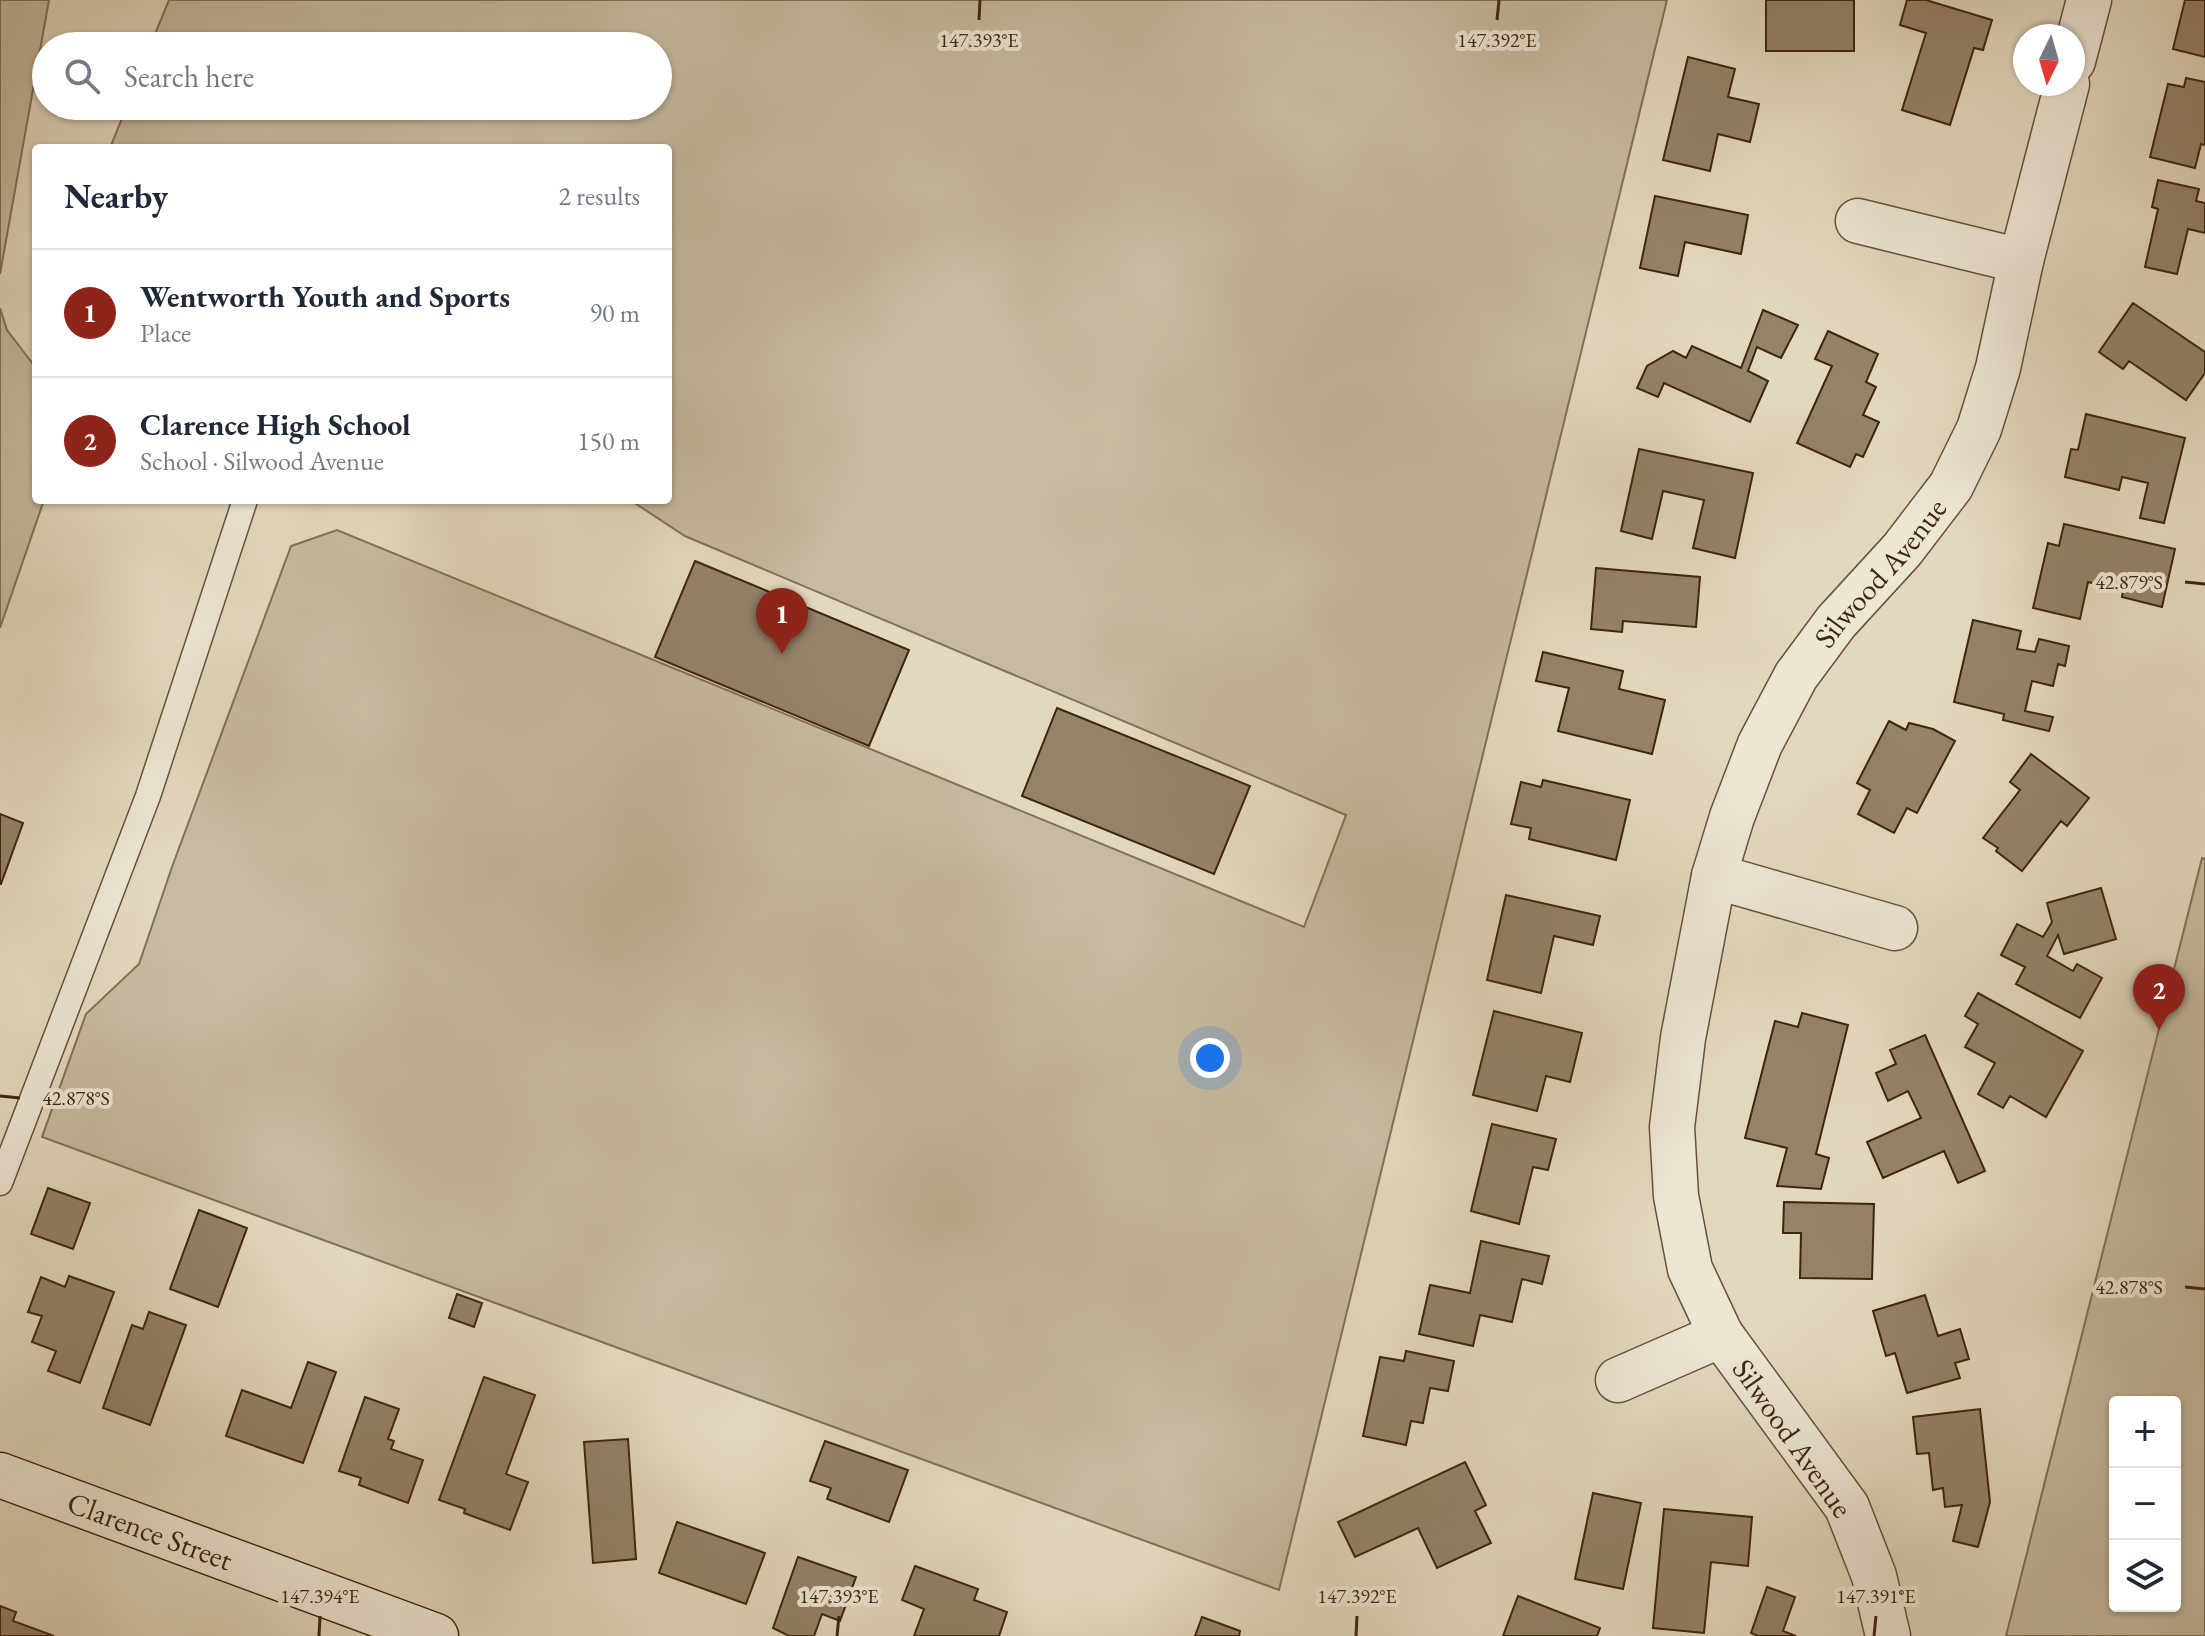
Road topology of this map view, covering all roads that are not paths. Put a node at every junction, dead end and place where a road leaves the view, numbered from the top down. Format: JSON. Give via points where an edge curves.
{"nodes":[{"id":1,"x":2089,"y":0,"type":"edge"},
{"id":2,"x":2083,"y":24,"type":"edge"},
{"id":3,"x":2064,"y":96,"type":"edge"},
{"id":4,"x":1858,"y":221,"type":"dead end"},
{"id":5,"x":2021,"y":261,"type":"junction"},
{"id":6,"x":244,"y":504,"type":"edge"},
{"id":7,"x":1714,"y":876,"type":"junction"},
{"id":8,"x":1895,"y":928,"type":"dead end"},
{"id":9,"x":0,"y":1183,"type":"edge"},
{"id":10,"x":1721,"y":1335,"type":"junction"},
{"id":11,"x":1618,"y":1380,"type":"dead end"},
{"id":12,"x":0,"y":1475,"type":"edge"},
{"id":13,"x":436,"y":1636,"type":"edge"},
{"id":14,"x":1888,"y":1636,"type":"edge"}],
"edges":[{"from":1,"to":2,"type":"street"},
{"from":3,"to":5,"type":"street","name":"Silwood Avenue"},
{"from":4,"to":5,"type":"street"},
{"from":5,"to":7,"type":"street","name":"Silwood Avenue","via":[[1998,368],[1979,429],[1951,486],[1796,676],[1760,744]]},
{"from":6,"to":9,"type":"lane","via":[[148,796]]},
{"from":7,"to":8,"type":"street"},
{"from":7,"to":10,"type":"street","name":"Silwood Avenue","via":[[1672,1127],[1676,1196],[1690,1269]]},
{"from":10,"to":11,"type":"street","name":"Silwood Avenue"},
{"from":10,"to":14,"type":"street","name":"Silwood Avenue","via":[[1847,1507],[1874,1576]]},
{"from":12,"to":13,"type":"street","name":"Clarence Street"}]}
